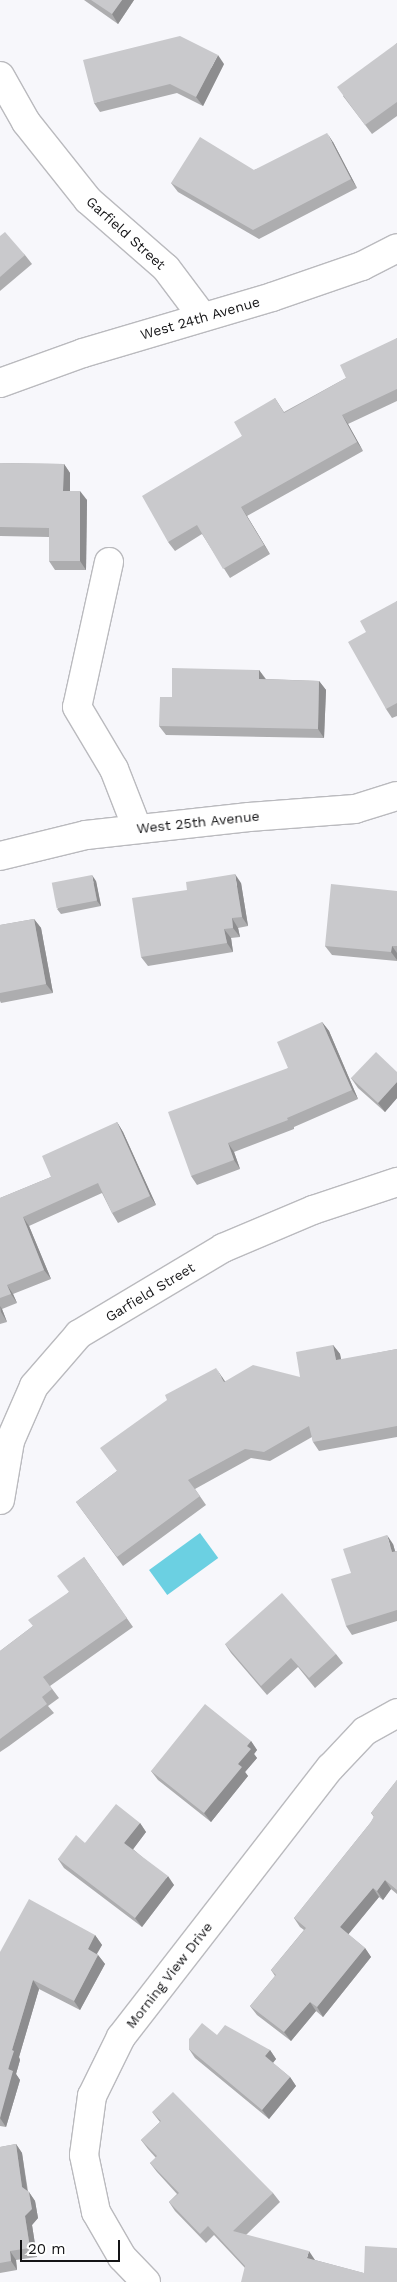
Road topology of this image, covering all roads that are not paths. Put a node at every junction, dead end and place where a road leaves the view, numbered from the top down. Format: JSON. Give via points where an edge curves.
{"nodes":[{"id":1,"x":0,"y":76,"type":"edge"},
{"id":2,"x":397,"y":248,"type":"edge"},
{"id":3,"x":202,"y":316,"type":"junction"},
{"id":4,"x":0,"y":383,"type":"edge"},
{"id":5,"x":109,"y":562,"type":"dead end"},
{"id":6,"x":397,"y":796,"type":"edge"},
{"id":7,"x":137,"y":828,"type":"junction"},
{"id":8,"x":0,"y":856,"type":"edge"},
{"id":9,"x":397,"y":1182,"type":"edge"},
{"id":10,"x":0,"y":1500,"type":"edge"},
{"id":11,"x":397,"y":1713,"type":"edge"},
{"id":12,"x":146,"y":2282,"type":"edge"}],
"edges":[{"from":1,"to":3,"type":"street","name":"Garfield Street","via":[[26,122],[88,200],[166,268]]},
{"from":2,"to":3,"type":"street","name":"West 24th Avenue","via":[[344,272],[272,297]]},
{"from":3,"to":4,"type":"street","name":"West 24th Avenue"},
{"from":5,"to":7,"type":"street","via":[[77,707],[114,770]]},
{"from":6,"to":7,"type":"street","name":"West 25th Avenue","via":[[355,809]]},
{"from":7,"to":8,"type":"street","name":"West 25th Avenue","via":[[86,835]]},
{"from":9,"to":10,"type":"street","name":"Garfield Street","via":[[313,1210],[223,1248],[79,1334],[34,1386],[10,1441]]},
{"from":11,"to":12,"type":"street","name":"Morning View Drive","via":[[365,1731],[330,1768],[121,2037],[92,2096],[84,2155],[96,2212],[122,2257]]}]}
